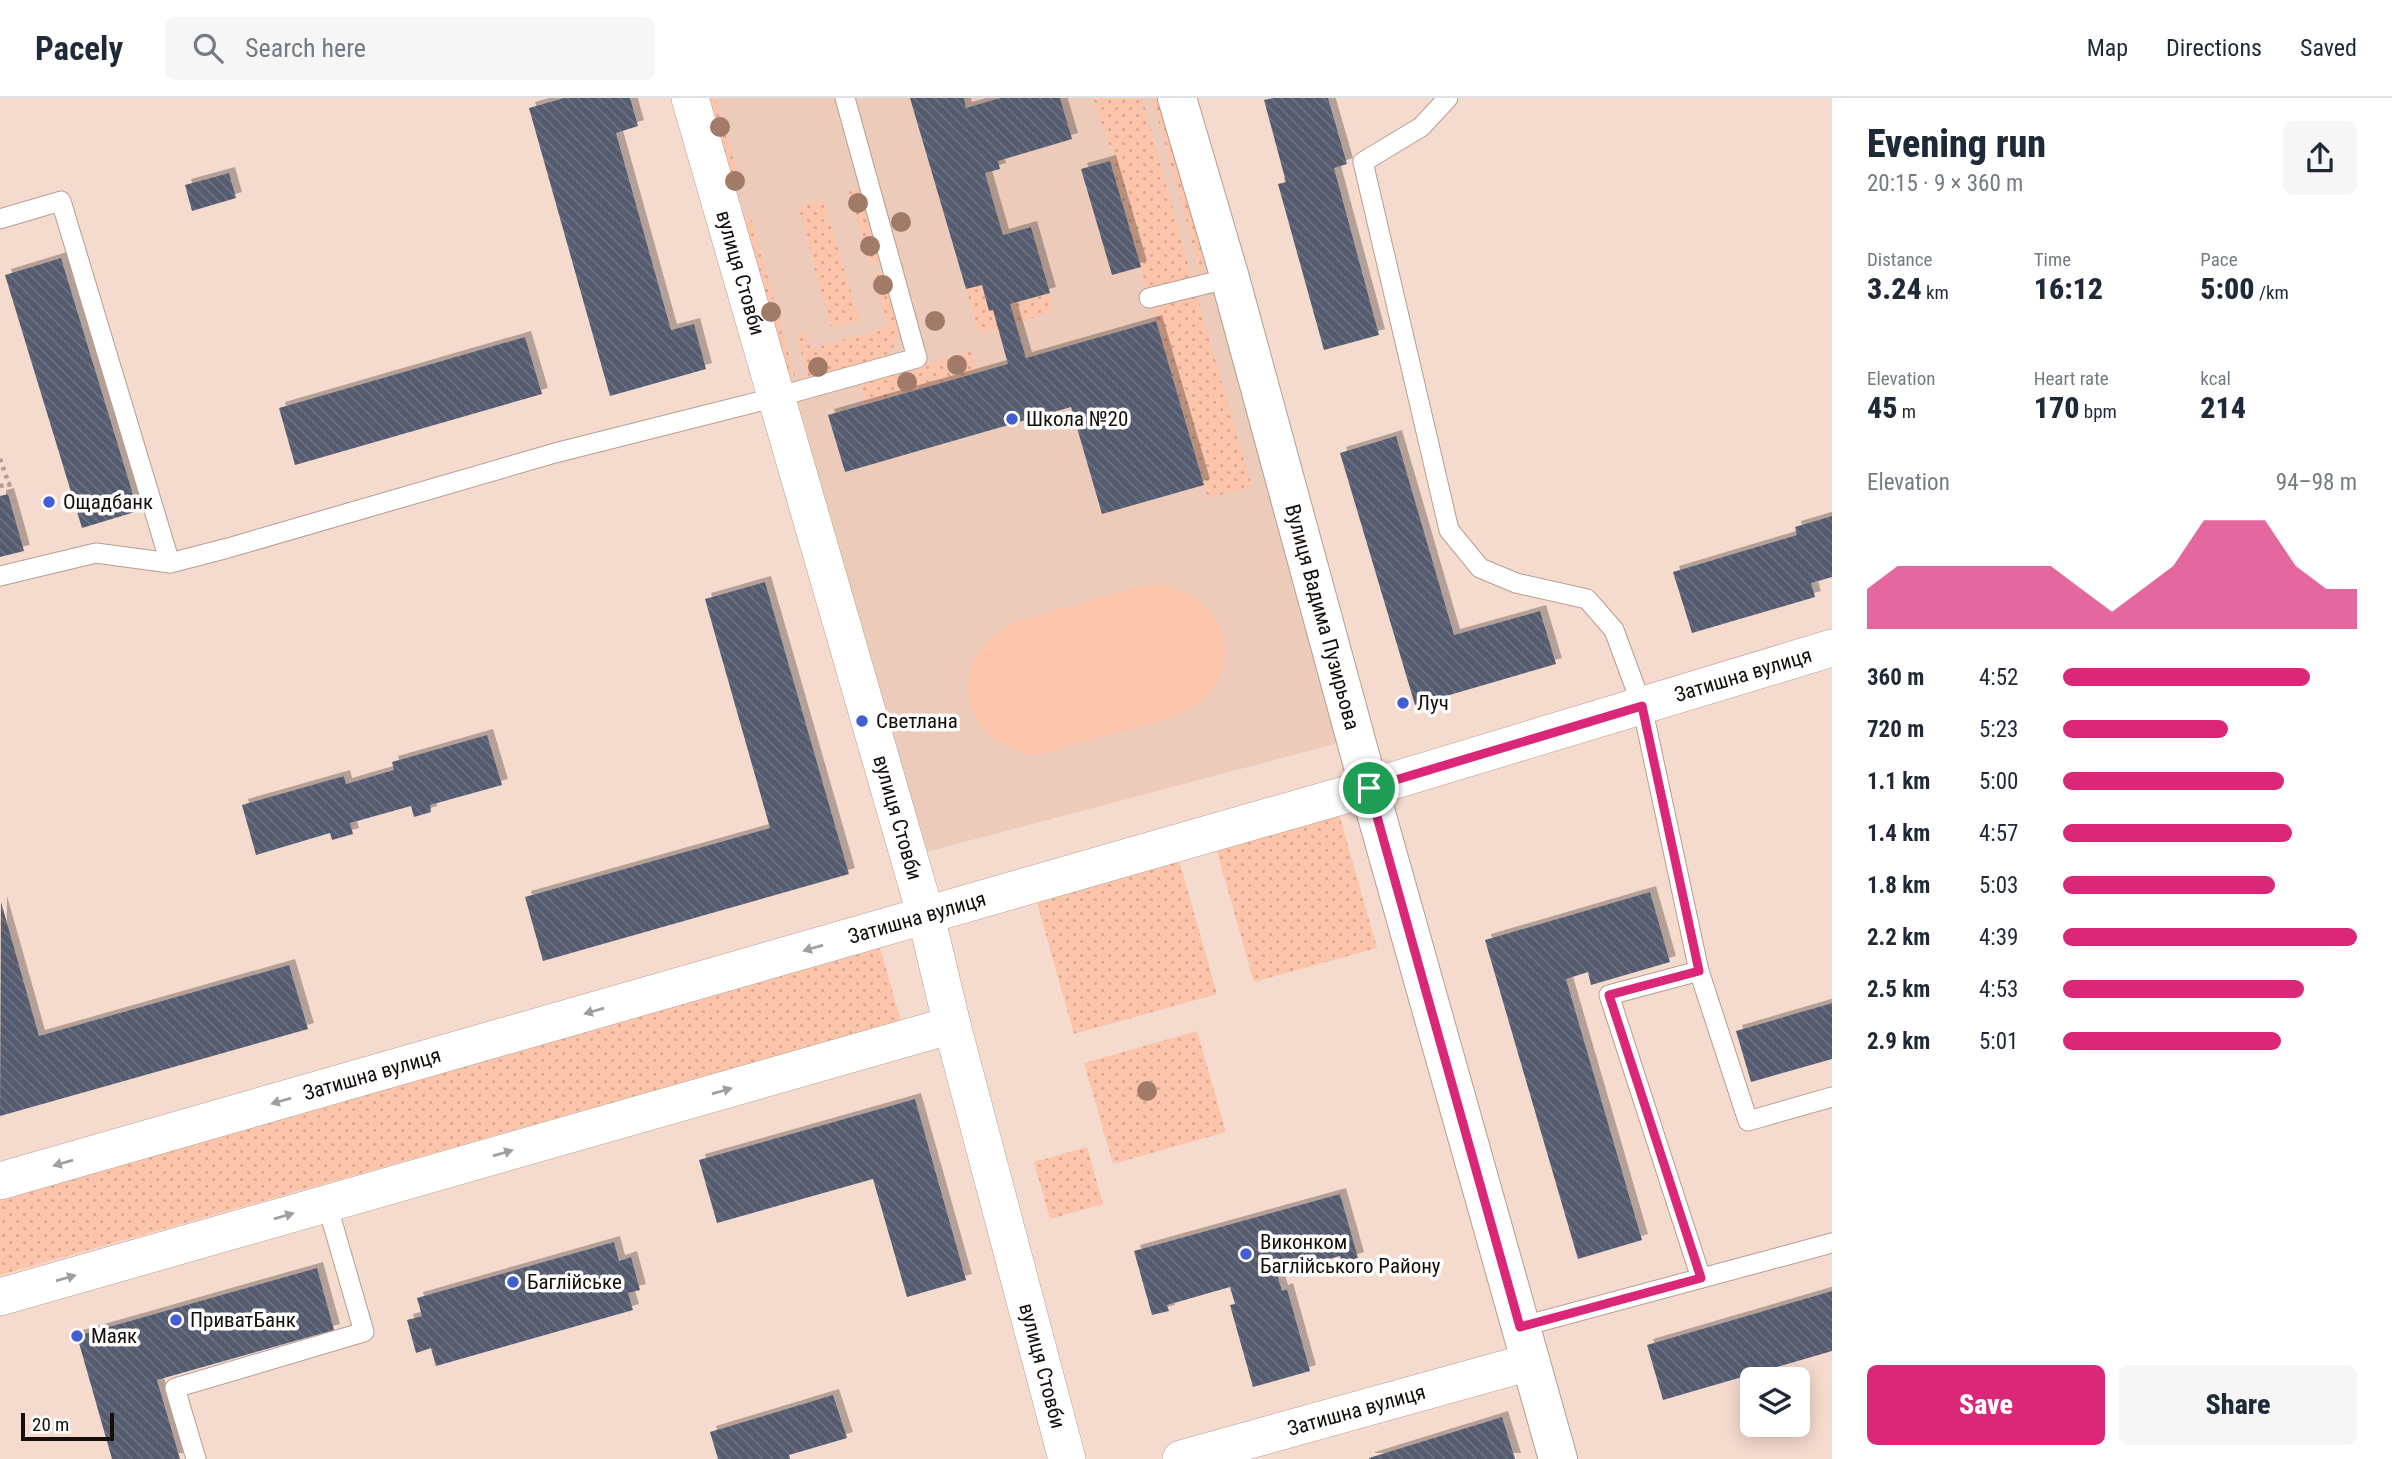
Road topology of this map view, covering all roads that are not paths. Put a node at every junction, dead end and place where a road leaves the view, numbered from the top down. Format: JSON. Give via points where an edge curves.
{"nodes":[{"id":1,"x":690,"y":98,"type":"edge"},
{"id":2,"x":845,"y":98,"type":"edge"},
{"id":3,"x":1177,"y":98,"type":"edge"},
{"id":4,"x":1448,"y":98,"type":"edge"},
{"id":5,"x":0,"y":219,"type":"edge"},
{"id":6,"x":1230,"y":278,"type":"junction"},
{"id":7,"x":1149,"y":298,"type":"dead end"},
{"id":8,"x":777,"y":397,"type":"junction"},
{"id":9,"x":170,"y":564,"type":"junction"},
{"id":10,"x":0,"y":576,"type":"edge"},
{"id":11,"x":1832,"y":648,"type":"edge"},
{"id":12,"x":1642,"y":706,"type":"junction"},
{"id":13,"x":1369,"y":788,"type":"junction"},
{"id":14,"x":926,"y":916,"type":"junction"},
{"id":15,"x":1699,"y":971,"type":"junction"},
{"id":16,"x":952,"y":1025,"type":"junction"},
{"id":17,"x":1832,"y":1097,"type":"edge"},
{"id":18,"x":0,"y":1181,"type":"edge"},
{"id":19,"x":327,"y":1204,"type":"junction"},
{"id":20,"x":1832,"y":1242,"type":"edge"},
{"id":21,"x":1701,"y":1278,"type":"junction"},
{"id":22,"x":0,"y":1297,"type":"edge"},
{"id":23,"x":1525,"y":1344,"type":"junction"},
{"id":24,"x":196,"y":1459,"type":"edge"},
{"id":25,"x":1068,"y":1459,"type":"edge"},
{"id":26,"x":1181,"y":1459,"type":"edge"},
{"id":27,"x":1558,"y":1459,"type":"edge"}],
"edges":[{"from":1,"to":8,"type":"street","name":"вулиця Стовби"},
{"from":2,"to":8,"type":"lane","via":[[917,358]]},
{"from":3,"to":6,"type":"street","name":"Вулиця Вадима Пузирьова"},
{"from":4,"to":12,"type":"lane","via":[[1421,127],[1363,162],[1448,530],[1480,568],[1516,583],[1587,599],[1614,630]]},
{"from":5,"to":9,"type":"lane","via":[[61,201]]},
{"from":6,"to":7,"type":"lane"},
{"from":6,"to":13,"type":"street","name":"Вулиця Вадима Пузирьова"},
{"from":8,"to":9,"type":"lane","via":[[555,453]]},
{"from":8,"to":14,"type":"street","name":"вулиця Стовби"},
{"from":9,"to":10,"type":"lane","via":[[96,553]]},
{"from":11,"to":12,"type":"street","name":"Затишна вулиця"},
{"from":12,"to":13,"type":"street","name":"Затишна вулиця"},
{"from":12,"to":15,"type":"lane"},
{"from":13,"to":14,"type":"street","name":"Затишна вулиця"},
{"from":13,"to":23,"type":"street","name":"Вулиця Вадима Пузирьова"},
{"from":14,"to":16,"type":"street","name":"вулиця Стовби"},
{"from":14,"to":18,"type":"street","name":"Затишна вулиця","one_way":true},
{"from":15,"to":17,"type":"lane","via":[[1748,1121]]},
{"from":15,"to":21,"type":"lane","via":[[1609,995]]},
{"from":19,"to":16,"type":"street","one_way":true},
{"from":16,"to":25,"type":"street","name":"вулиця Стовби"},
{"from":22,"to":19,"type":"street","one_way":true},
{"from":19,"to":24,"type":"lane","via":[[364,1332],[175,1388]]},
{"from":20,"to":21,"type":"lane"},
{"from":21,"to":23,"type":"lane"},
{"from":23,"to":26,"type":"street","name":"Затишна вулиця"},
{"from":23,"to":27,"type":"street","name":"Вулиця Вадима Пузирьова"}]}
